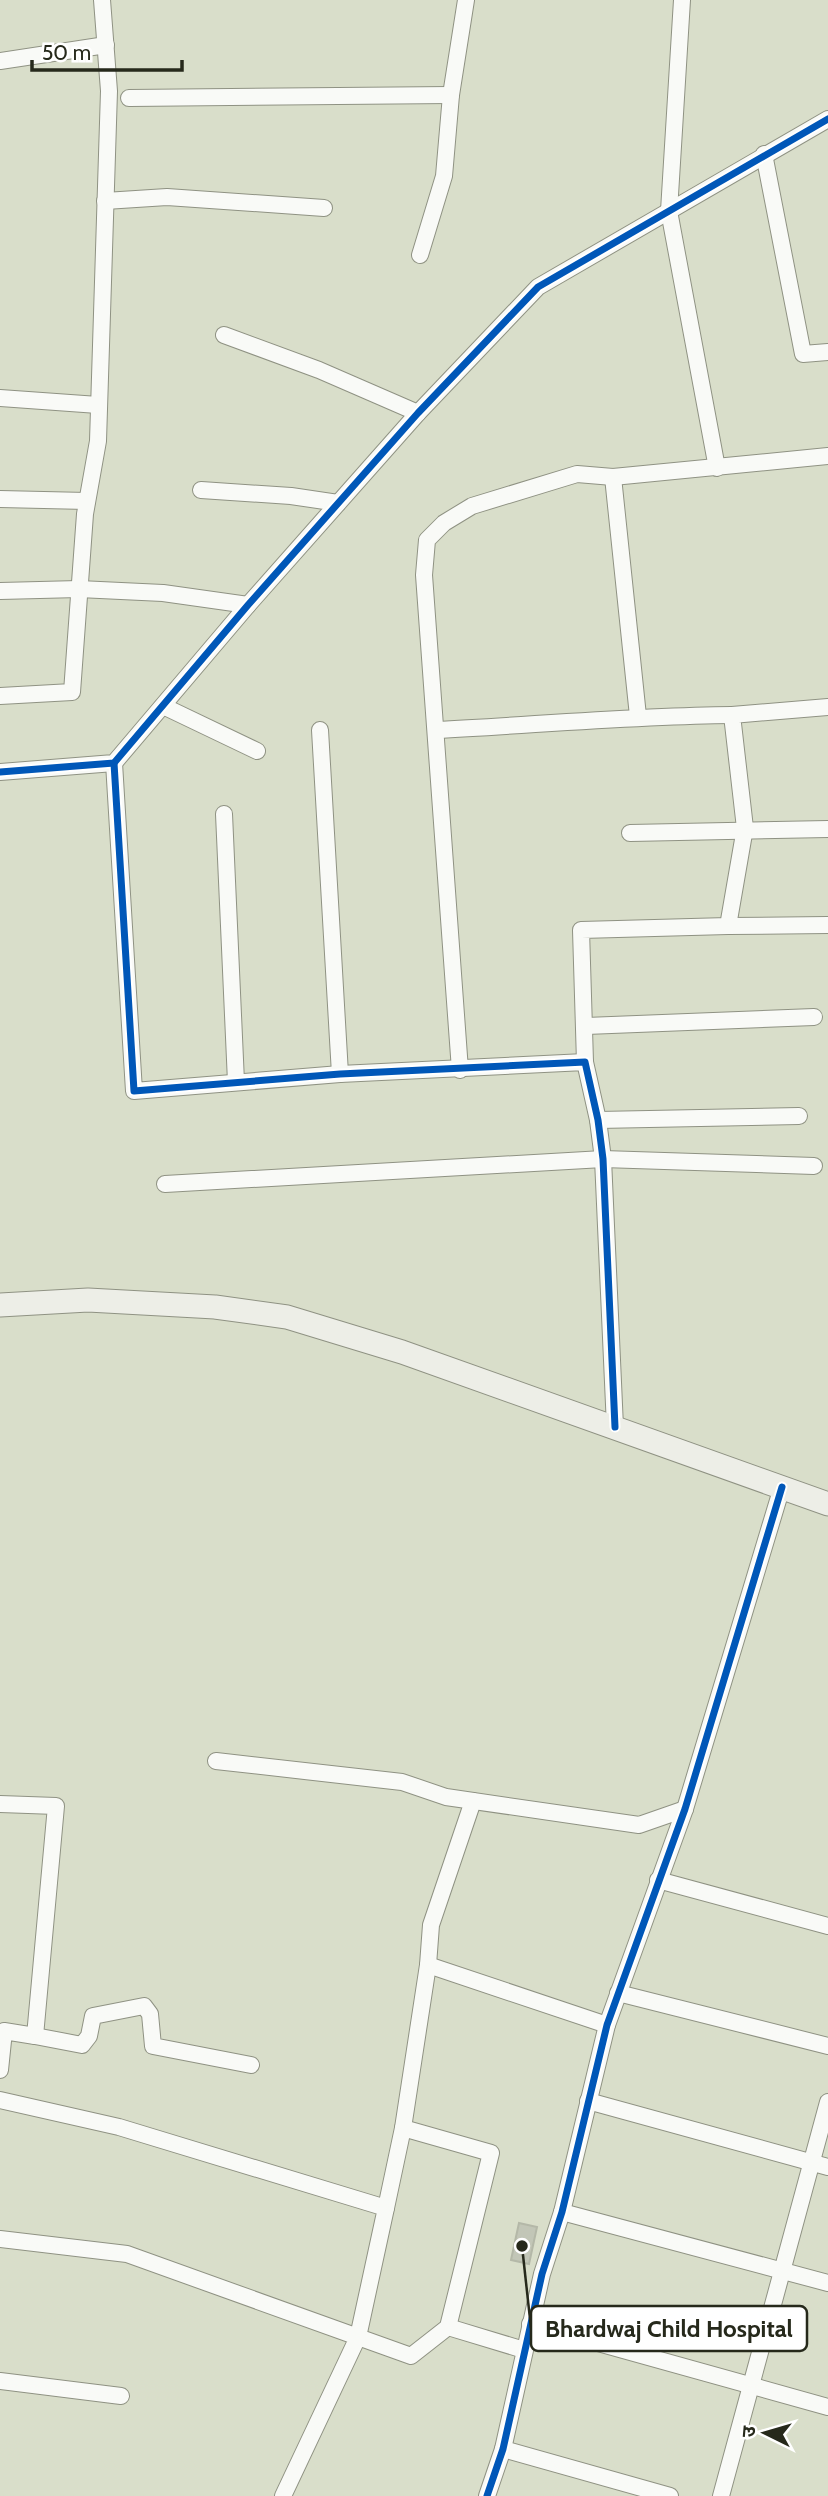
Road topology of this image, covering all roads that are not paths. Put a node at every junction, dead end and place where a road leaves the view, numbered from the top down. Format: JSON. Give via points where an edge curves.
{"nodes":[{"id":1,"x":102,"y":0,"type":"edge"},
{"id":2,"x":466,"y":0,"type":"edge"},
{"id":3,"x":682,"y":0,"type":"edge"},
{"id":4,"x":106,"y":45,"type":"junction"},
{"id":5,"x":0,"y":61,"type":"edge"},
{"id":6,"x":450,"y":95,"type":"junction"},
{"id":7,"x":129,"y":98,"type":"dead end"},
{"id":8,"x":828,"y":119,"type":"edge"},
{"id":9,"x":764,"y":154,"type":"junction"},
{"id":10,"x":105,"y":201,"type":"junction"},
{"id":11,"x":324,"y":208,"type":"dead end"},
{"id":12,"x":668,"y":211,"type":"junction"},
{"id":13,"x":420,"y":255,"type":"dead end"},
{"id":14,"x":224,"y":335,"type":"dead end"},
{"id":15,"x":828,"y":352,"type":"edge"},
{"id":16,"x":0,"y":398,"type":"edge"},
{"id":17,"x":98,"y":405,"type":"junction"},
{"id":18,"x":418,"y":413,"type":"junction"},
{"id":19,"x":828,"y":456,"type":"edge"},
{"id":20,"x":717,"y":468,"type":"junction"},
{"id":21,"x":613,"y":477,"type":"junction"},
{"id":22,"x":201,"y":490,"type":"dead end"},
{"id":23,"x":0,"y":499,"type":"edge"},
{"id":24,"x":87,"y":501,"type":"junction"},
{"id":25,"x":338,"y":503,"type":"junction"},
{"id":26,"x":79,"y":589,"type":"junction"},
{"id":27,"x":0,"y":591,"type":"edge"},
{"id":28,"x":248,"y":605,"type":"junction"},
{"id":29,"x":0,"y":696,"type":"edge"},
{"id":30,"x":163,"y":706,"type":"junction"},
{"id":31,"x":828,"y":707,"type":"edge"},
{"id":32,"x":733,"y":715,"type":"junction"},
{"id":33,"x":638,"y":716,"type":"junction"},
{"id":34,"x":320,"y":730,"type":"dead end"},
{"id":35,"x":436,"y":730,"type":"junction"},
{"id":36,"x":257,"y":751,"type":"dead end"},
{"id":37,"x":114,"y":763,"type":"junction"},
{"id":38,"x":0,"y":772,"type":"edge"},
{"id":39,"x":224,"y":814,"type":"dead end"},
{"id":40,"x":745,"y":828,"type":"junction"},
{"id":41,"x":828,"y":828,"type":"edge"},
{"id":42,"x":630,"y":833,"type":"dead end"},
{"id":43,"x":828,"y":925,"type":"edge"},
{"id":44,"x":728,"y":926,"type":"junction"},
{"id":45,"x":814,"y":1017,"type":"dead end"},
{"id":46,"x":586,"y":1026,"type":"junction"},
{"id":47,"x":585,"y":1062,"type":"junction"},
{"id":48,"x":460,"y":1070,"type":"junction"},
{"id":49,"x":340,"y":1074,"type":"junction"},
{"id":50,"x":236,"y":1082,"type":"junction"},
{"id":51,"x":799,"y":1116,"type":"dead end"},
{"id":52,"x":598,"y":1120,"type":"junction"},
{"id":53,"x":603,"y":1159,"type":"junction"},
{"id":54,"x":814,"y":1166,"type":"dead end"},
{"id":55,"x":165,"y":1184,"type":"dead end"},
{"id":56,"x":0,"y":1305,"type":"edge"},
{"id":57,"x":615,"y":1427,"type":"junction"},
{"id":58,"x":782,"y":1487,"type":"junction"},
{"id":59,"x":828,"y":1504,"type":"edge"},
{"id":60,"x":216,"y":1761,"type":"dead end"},
{"id":61,"x":472,"y":1801,"type":"junction"},
{"id":62,"x":0,"y":1804,"type":"edge"},
{"id":63,"x":685,"y":1809,"type":"junction"},
{"id":64,"x":658,"y":1880,"type":"junction"},
{"id":65,"x":828,"y":1926,"type":"edge"},
{"id":66,"x":428,"y":1965,"type":"junction"},
{"id":67,"x":618,"y":1993,"type":"junction"},
{"id":68,"x":607,"y":2025,"type":"junction"},
{"id":69,"x":2,"y":2030,"type":"edge"},
{"id":70,"x":35,"y":2036,"type":"junction"},
{"id":71,"x":828,"y":2046,"type":"edge"},
{"id":72,"x":251,"y":2065,"type":"dead end"},
{"id":73,"x":0,"y":2070,"type":"edge"},
{"id":74,"x":0,"y":2100,"type":"edge"},
{"id":75,"x":588,"y":2101,"type":"junction"},
{"id":76,"x":828,"y":2102,"type":"edge"},
{"id":77,"x":403,"y":2128,"type":"junction"},
{"id":78,"x":821,"y":2166,"type":"edge"},
{"id":79,"x":386,"y":2208,"type":"junction"},
{"id":80,"x":562,"y":2212,"type":"junction"},
{"id":81,"x":0,"y":2239,"type":"edge"},
{"id":82,"x":783,"y":2273,"type":"junction"},
{"id":83,"x":828,"y":2283,"type":"edge"},
{"id":84,"x":530,"y":2324,"type":"junction"},
{"id":85,"x":448,"y":2327,"type":"junction"},
{"id":86,"x":358,"y":2337,"type":"junction"},
{"id":87,"x":524,"y":2350,"type":"junction"},
{"id":88,"x":0,"y":2381,"type":"edge"},
{"id":89,"x":752,"y":2386,"type":"junction"},
{"id":90,"x":121,"y":2396,"type":"dead end"},
{"id":91,"x":828,"y":2407,"type":"edge"},
{"id":92,"x":503,"y":2449,"type":"junction"},
{"id":93,"x":283,"y":2496,"type":"edge"},
{"id":94,"x":486,"y":2496,"type":"edge"},
{"id":95,"x":670,"y":2496,"type":"edge"},
{"id":96,"x":721,"y":2496,"type":"edge"}],
"edges":[{"from":1,"to":4,"type":"street"},
{"from":2,"to":6,"type":"street"},
{"from":3,"to":12,"type":"street"},
{"from":4,"to":5,"type":"street"},
{"from":4,"to":10,"type":"street"},
{"from":6,"to":7,"type":"street"},
{"from":6,"to":13,"type":"street","via":[[444,176]]},
{"from":8,"to":9,"type":"street"},
{"from":9,"to":12,"type":"street"},
{"from":9,"to":15,"type":"street","via":[[803,354]]},
{"from":10,"to":11,"type":"street","via":[[167,197]]},
{"from":10,"to":17,"type":"street"},
{"from":12,"to":18,"type":"street","via":[[538,287]]},
{"from":12,"to":20,"type":"street"},
{"from":14,"to":18,"type":"street"},
{"from":16,"to":17,"type":"street"},
{"from":17,"to":24,"type":"street","via":[[98,441]]},
{"from":18,"to":25,"type":"street"},
{"from":19,"to":20,"type":"street"},
{"from":20,"to":21,"type":"street"},
{"from":21,"to":33,"type":"street"},
{"from":21,"to":35,"type":"street","via":[[577,474],[472,506],[427,540],[424,575]]},
{"from":22,"to":25,"type":"street"},
{"from":23,"to":24,"type":"street"},
{"from":24,"to":26,"type":"street"},
{"from":25,"to":28,"type":"street"},
{"from":26,"to":27,"type":"street"},
{"from":26,"to":28,"type":"street","via":[[163,593]]},
{"from":26,"to":29,"type":"street","via":[[72,692]]},
{"from":28,"to":30,"type":"street"},
{"from":30,"to":36,"type":"street"},
{"from":30,"to":37,"type":"street"},
{"from":31,"to":32,"type":"street"},
{"from":32,"to":33,"type":"street"},
{"from":32,"to":40,"type":"street"},
{"from":33,"to":35,"type":"street"},
{"from":34,"to":49,"type":"street"},
{"from":35,"to":48,"type":"street"},
{"from":37,"to":38,"type":"street"},
{"from":37,"to":50,"type":"street","via":[[134,1091]]},
{"from":39,"to":50,"type":"street"},
{"from":40,"to":41,"type":"street"},
{"from":40,"to":42,"type":"street"},
{"from":40,"to":44,"type":"street"},
{"from":43,"to":44,"type":"street"},
{"from":44,"to":46,"type":"street","via":[[581,930]]},
{"from":45,"to":46,"type":"street"},
{"from":46,"to":47,"type":"street"},
{"from":47,"to":48,"type":"street"},
{"from":47,"to":52,"type":"street"},
{"from":48,"to":49,"type":"street"},
{"from":49,"to":50,"type":"street"},
{"from":51,"to":52,"type":"street"},
{"from":52,"to":53,"type":"street"},
{"from":53,"to":54,"type":"street"},
{"from":53,"to":55,"type":"street"},
{"from":53,"to":57,"type":"street"},
{"from":56,"to":57,"type":"main road","via":[[88,1300],[215,1307],[287,1317]]},
{"from":57,"to":58,"type":"main road"},
{"from":58,"to":59,"type":"main road"},
{"from":58,"to":63,"type":"street"},
{"from":60,"to":61,"type":"street","via":[[402,1782]]},
{"from":61,"to":63,"type":"street","via":[[639,1825]]},
{"from":61,"to":66,"type":"street","via":[[431,1925]]},
{"from":62,"to":70,"type":"street","via":[[56,1807]]},
{"from":63,"to":64,"type":"street"},
{"from":64,"to":65,"type":"street"},
{"from":64,"to":67,"type":"street"},
{"from":66,"to":68,"type":"street"},
{"from":66,"to":77,"type":"street"},
{"from":67,"to":68,"type":"street"},
{"from":67,"to":71,"type":"street"},
{"from":68,"to":75,"type":"street"},
{"from":69,"to":70,"type":"street"},
{"from":69,"to":73,"type":"street"},
{"from":70,"to":72,"type":"street","via":[[82,2045],[93,2016],[144,2007],[150,2014],[153,2046]]},
{"from":74,"to":79,"type":"street","via":[[119,2127]]},
{"from":75,"to":78,"type":"street"},
{"from":75,"to":80,"type":"street"},
{"from":76,"to":78,"type":"street"},
{"from":77,"to":79,"type":"street"},
{"from":77,"to":85,"type":"street","via":[[491,2153]]},
{"from":78,"to":82,"type":"street"},
{"from":79,"to":86,"type":"street"},
{"from":80,"to":82,"type":"street"},
{"from":80,"to":84,"type":"street"},
{"from":81,"to":86,"type":"street","via":[[127,2254]]},
{"from":82,"to":83,"type":"street"},
{"from":82,"to":89,"type":"street"},
{"from":84,"to":87,"type":"street"},
{"from":84,"to":89,"type":"street"},
{"from":85,"to":86,"type":"street","via":[[411,2356]]},
{"from":85,"to":87,"type":"street"},
{"from":86,"to":93,"type":"street"},
{"from":87,"to":92,"type":"street"},
{"from":88,"to":90,"type":"street"},
{"from":89,"to":91,"type":"street"},
{"from":89,"to":96,"type":"street"},
{"from":92,"to":94,"type":"street"},
{"from":92,"to":95,"type":"street"}]}
